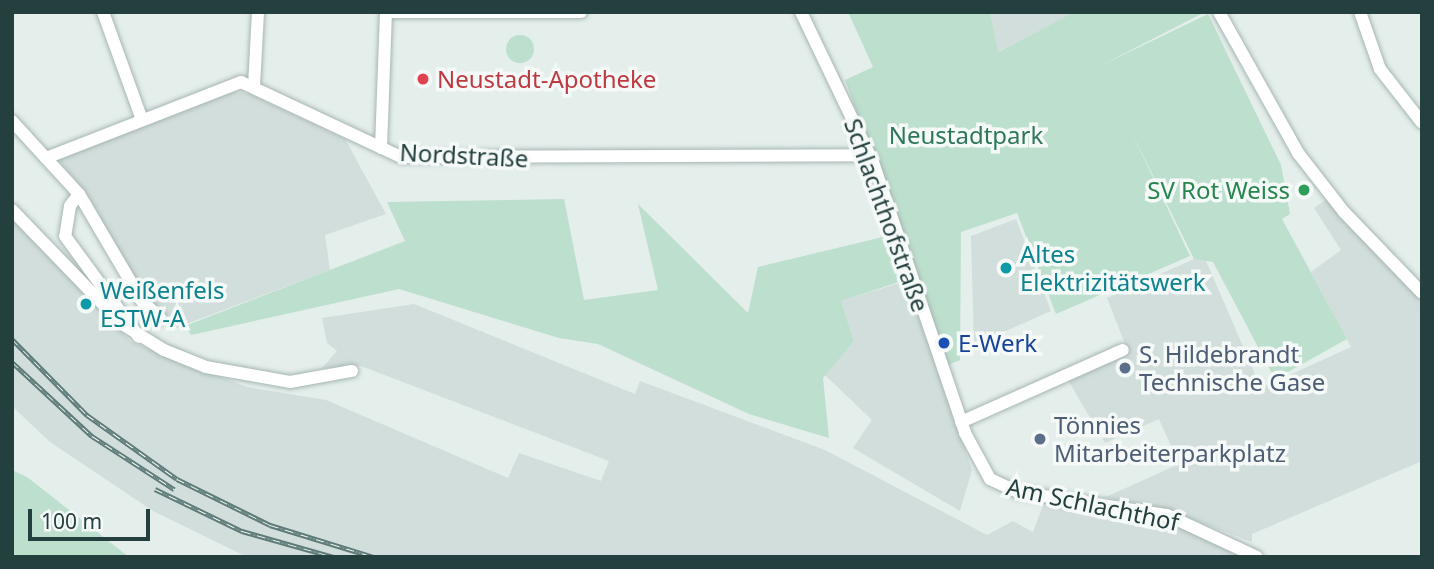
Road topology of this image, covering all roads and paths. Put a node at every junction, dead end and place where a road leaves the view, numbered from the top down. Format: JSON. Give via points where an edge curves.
{"nodes":[{"id":1,"x":103,"y":12,"type":"edge"},
{"id":2,"x":258,"y":12,"type":"edge"},
{"id":3,"x":386,"y":12,"type":"edge"},
{"id":4,"x":520,"y":12,"type":"edge"},
{"id":5,"x":581,"y":12,"type":"edge"},
{"id":6,"x":801,"y":12,"type":"edge"},
{"id":7,"x":1219,"y":12,"type":"edge"},
{"id":8,"x":1360,"y":12,"type":"edge"},
{"id":9,"x":254,"y":86,"type":"junction"},
{"id":10,"x":141,"y":117,"type":"junction"},
{"id":11,"x":12,"y":121,"type":"edge"},
{"id":12,"x":1422,"y":123,"type":"edge"},
{"id":13,"x":381,"y":148,"type":"junction"},
{"id":14,"x":870,"y":155,"type":"junction"},
{"id":15,"x":46,"y":158,"type":"junction"},
{"id":16,"x":79,"y":194,"type":"junction"},
{"id":17,"x":12,"y":210,"type":"edge"},
{"id":18,"x":1422,"y":293,"type":"edge"},
{"id":19,"x":160,"y":318,"type":"dead end"},
{"id":20,"x":138,"y":337,"type":"junction"},
{"id":21,"x":1123,"y":350,"type":"dead end"},
{"id":22,"x":352,"y":371,"type":"dead end"},
{"id":23,"x":961,"y":422,"type":"junction"},
{"id":24,"x":976,"y":458,"type":"joint"},
{"id":25,"x":1257,"y":557,"type":"edge"}],
"edges":[{"from":1,"to":10,"type":"street"},
{"from":2,"to":9,"type":"street"},
{"from":3,"to":4,"type":"street"},
{"from":3,"to":13,"type":"street"},
{"from":4,"to":5,"type":"street"},
{"from":6,"to":14,"type":"street","name":"Schlachthofstraße"},
{"from":7,"to":18,"type":"street","via":[[1298,153],[1344,212]]},
{"from":8,"to":12,"type":"street","via":[[1380,69]]},
{"from":9,"to":10,"type":"street","name":"Nordstraße","via":[[224,85]]},
{"from":9,"to":13,"type":"street","name":"Nordstraße"},
{"from":10,"to":15,"type":"street","name":"Nordstraße"},
{"from":11,"to":15,"type":"street"},
{"from":13,"to":14,"type":"street","name":"Nordstraße","via":[[406,157]]},
{"from":14,"to":23,"type":"street","name":"Schlachthofstraße"},
{"from":15,"to":16,"type":"street"},
{"from":16,"to":19,"type":"street","via":[[142,301]]},
{"from":16,"to":20,"type":"street","via":[[70,206],[65,236],[137,327]]},
{"from":17,"to":20,"type":"street"},
{"from":20,"to":22,"type":"street","via":[[205,367],[267,378],[313,382]]},
{"from":21,"to":23,"type":"street"},
{"from":23,"to":24,"type":"street","name":"Schlachthofstraße"},
{"from":24,"to":25,"type":"street","name":"Am Schlachthof","via":[[990,479],[1008,490],[1167,515]]}]}
